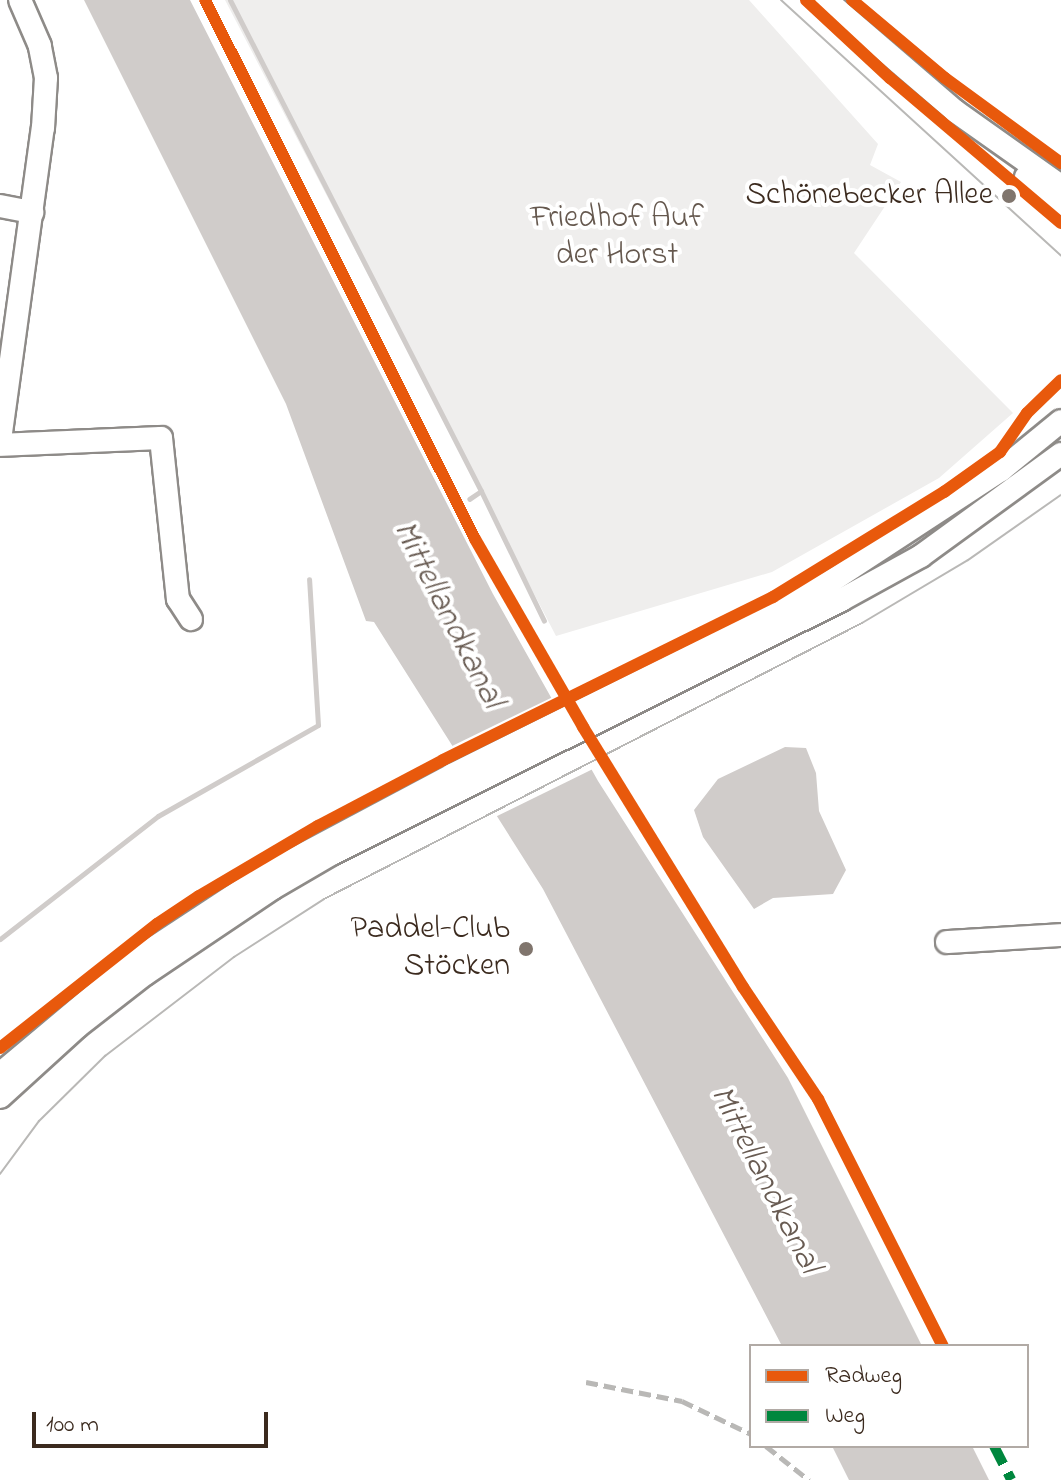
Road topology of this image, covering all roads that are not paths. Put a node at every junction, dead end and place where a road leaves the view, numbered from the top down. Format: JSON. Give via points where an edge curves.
{"nodes":[{"id":1,"x":20,"y":0,"type":"edge"},
{"id":2,"x":826,"y":0,"type":"edge"},
{"id":3,"x":975,"y":127,"type":"junction"},
{"id":4,"x":1061,"y":186,"type":"edge"},
{"id":5,"x":0,"y":206,"type":"edge"},
{"id":6,"x":1061,"y":208,"type":"edge"},
{"id":7,"x":32,"y":212,"type":"junction"},
{"id":8,"x":1061,"y":421,"type":"edge"},
{"id":9,"x":0,"y":442,"type":"edge"},
{"id":10,"x":1061,"y":454,"type":"edge"},
{"id":11,"x":191,"y":619,"type":"dead end"},
{"id":12,"x":590,"y":715,"type":"junction"},
{"id":13,"x":456,"y":782,"type":"junction"},
{"id":14,"x":1061,"y":935,"type":"edge"},
{"id":15,"x":947,"y":942,"type":"dead end"},
{"id":16,"x":0,"y":1074,"type":"edge"},
{"id":17,"x":0,"y":1097,"type":"edge"}],
"edges":[{"from":1,"to":7,"type":"street","via":[[40,46],[46,78]]},
{"from":2,"to":3,"type":"street"},
{"from":3,"to":4,"type":"street"},
{"from":3,"to":6,"type":"street"},
{"from":5,"to":7,"type":"street"},
{"from":7,"to":9,"type":"street"},
{"from":8,"to":12,"type":"street","via":[[1001,470],[833,580]]},
{"from":9,"to":11,"type":"street","via":[[161,438],[178,599]]},
{"from":10,"to":12,"type":"street","via":[[921,556],[841,600]]},
{"from":12,"to":13,"type":"street"},
{"from":13,"to":16,"type":"street","via":[[329,838],[208,910],[81,1004]]},
{"from":13,"to":17,"type":"street","via":[[214,925],[78,1026]]},
{"from":14,"to":15,"type":"street"}]}
